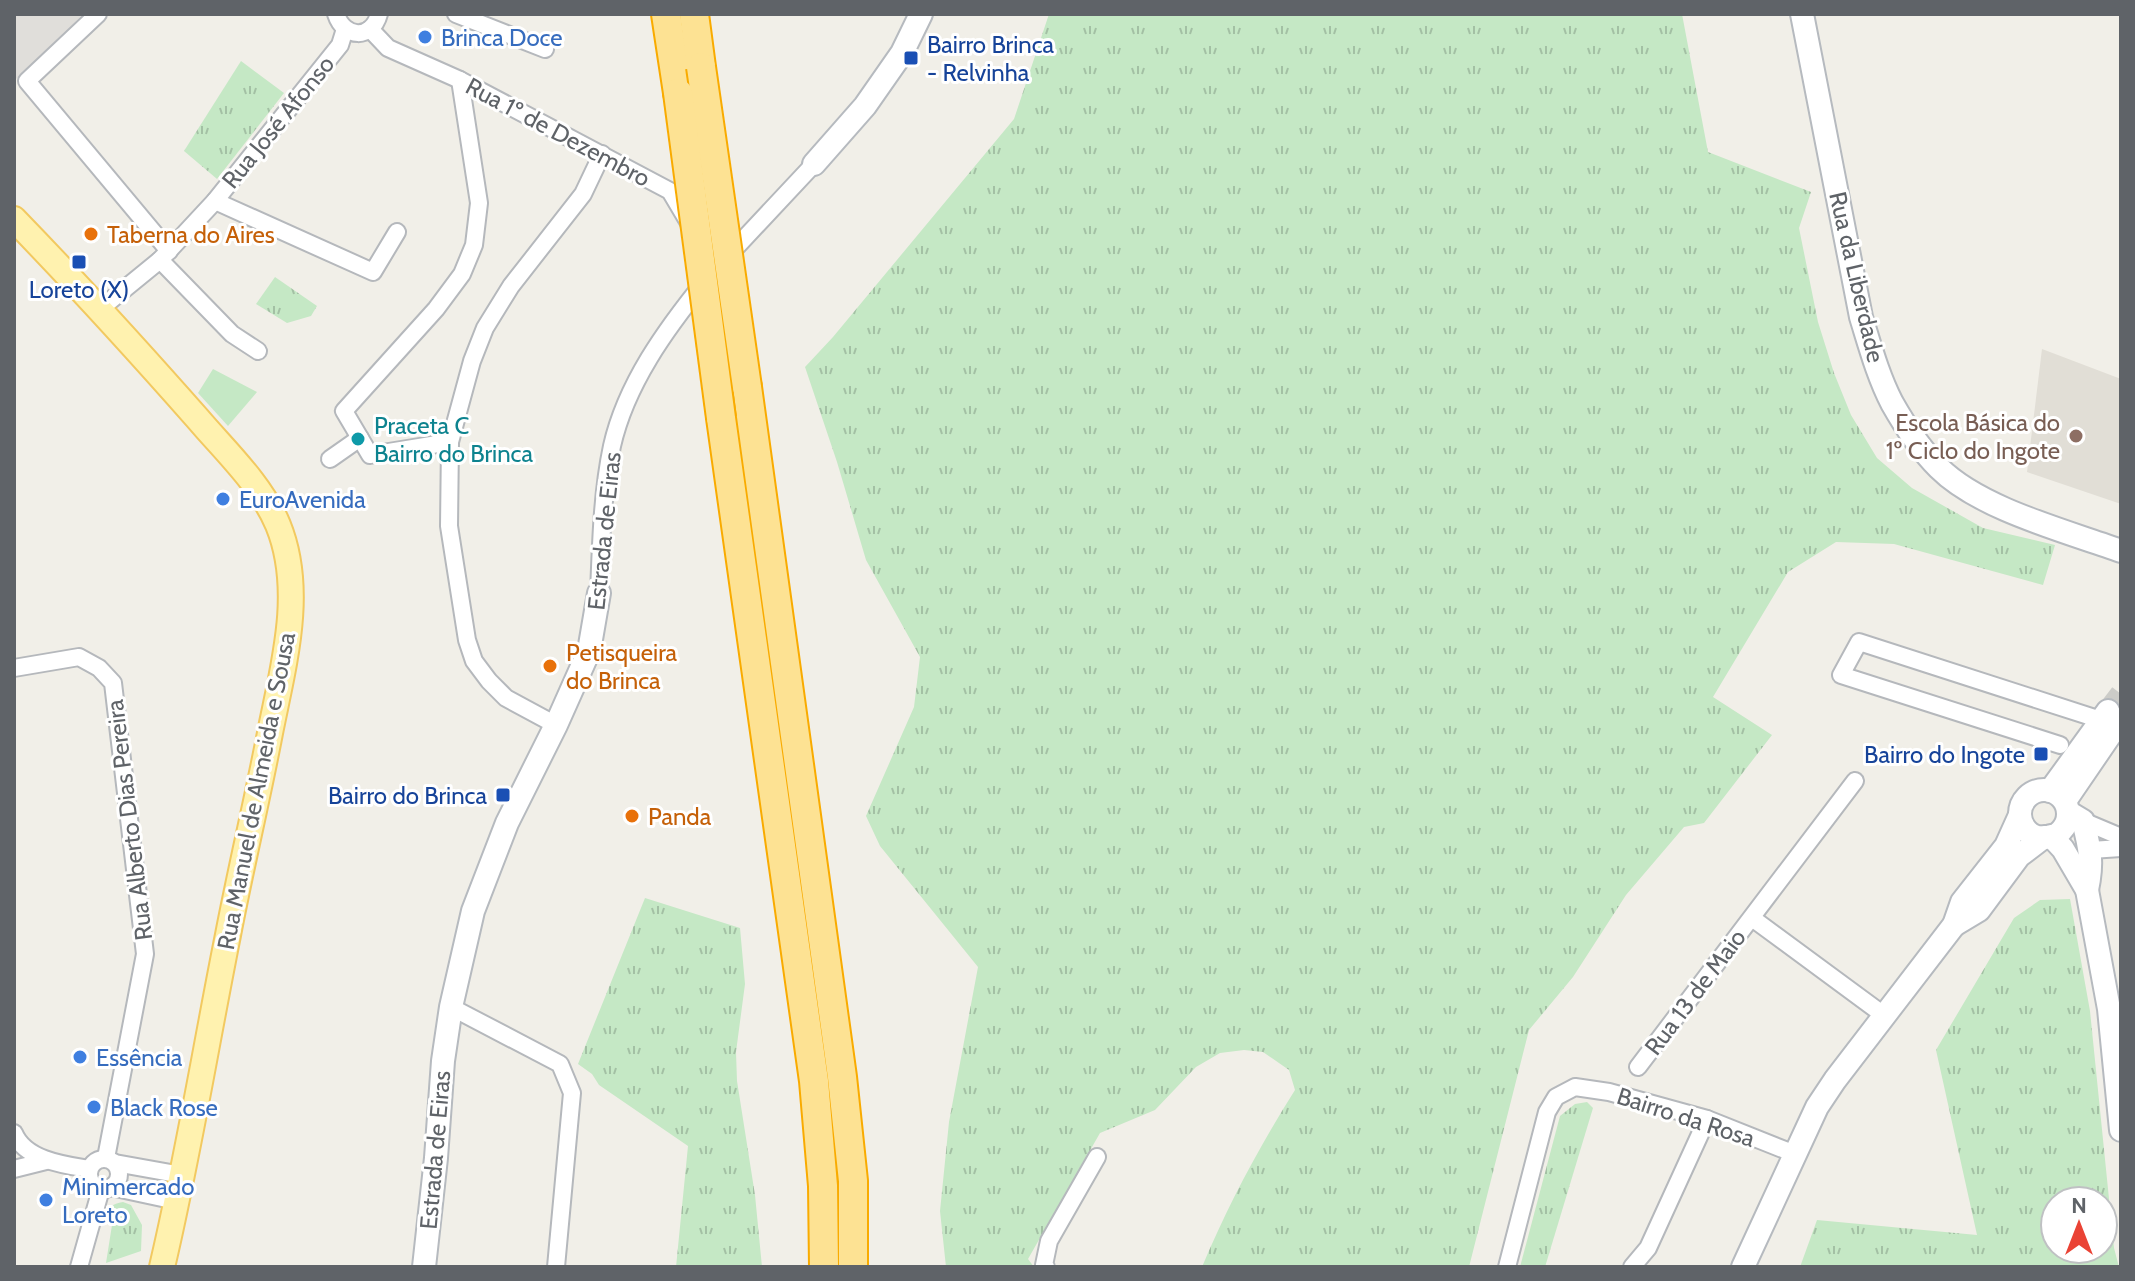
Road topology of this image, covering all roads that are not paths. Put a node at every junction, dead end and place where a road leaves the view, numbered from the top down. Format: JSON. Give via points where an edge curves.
{"nodes":[{"id":1,"x":98,"y":14,"type":"edge"},
{"id":2,"x":336,"y":14,"type":"edge"},
{"id":3,"x":379,"y":14,"type":"edge"},
{"id":4,"x":456,"y":14,"type":"edge"},
{"id":5,"x":666,"y":14,"type":"edge"},
{"id":6,"x":694,"y":14,"type":"edge"},
{"id":7,"x":921,"y":14,"type":"edge"},
{"id":8,"x":1802,"y":14,"type":"edge"},
{"id":9,"x":345,"y":29,"type":"junction"},
{"id":10,"x":370,"y":29,"type":"junction"},
{"id":11,"x":545,"y":49,"type":"dead end"},
{"id":12,"x":460,"y":80,"type":"junction"},
{"id":13,"x":602,"y":154,"type":"junction"},
{"id":14,"x":814,"y":164,"type":"joint"},
{"id":15,"x":215,"y":201,"type":"junction"},
{"id":16,"x":14,"y":219,"type":"edge"},
{"id":17,"x":397,"y":232,"type":"dead end"},
{"id":18,"x":165,"y":256,"type":"junction"},
{"id":19,"x":716,"y":268,"type":"junction"},
{"id":20,"x":100,"y":309,"type":"junction"},
{"id":21,"x":258,"y":351,"type":"dead end"},
{"id":22,"x":360,"y":438,"type":"junction"},
{"id":23,"x":450,"y":442,"type":"junction"},
{"id":24,"x":330,"y":459,"type":"dead end"},
{"id":25,"x":2121,"y":551,"type":"edge"},
{"id":26,"x":599,"y":593,"type":"joint"},
{"id":27,"x":14,"y":668,"type":"edge"},
{"id":28,"x":2110,"y":717,"type":"edge"},
{"id":29,"x":556,"y":725,"type":"junction"},
{"id":30,"x":2060,"y":745,"type":"dead end"},
{"id":31,"x":1855,"y":781,"type":"dead end"},
{"id":32,"x":2067,"y":806,"type":"junction"},
{"id":33,"x":2020,"y":815,"type":"junction"},
{"id":34,"x":2048,"y":837,"type":"junction"},
{"id":35,"x":2121,"y":837,"type":"edge"},
{"id":36,"x":2121,"y":848,"type":"edge"},
{"id":37,"x":2091,"y":850,"type":"junction"},
{"id":38,"x":2087,"y":890,"type":"junction"},
{"id":39,"x":1752,"y":918,"type":"junction"},
{"id":40,"x":1954,"y":925,"type":"junction"},
{"id":41,"x":451,"y":1007,"type":"junction"},
{"id":42,"x":1885,"y":1016,"type":"junction"},
{"id":43,"x":1638,"y":1067,"type":"dead end"},
{"id":44,"x":1707,"y":1119,"type":"junction"},
{"id":45,"x":2121,"y":1130,"type":"edge"},
{"id":46,"x":14,"y":1133,"type":"edge"},
{"id":47,"x":1795,"y":1154,"type":"junction"},
{"id":48,"x":1097,"y":1157,"type":"dead end"},
{"id":49,"x":46,"y":1161,"type":"junction"},
{"id":50,"x":110,"y":1161,"type":"junction"},
{"id":51,"x":14,"y":1169,"type":"edge"},
{"id":52,"x":89,"y":1169,"type":"junction"},
{"id":53,"x":182,"y":1175,"type":"junction"},
{"id":54,"x":106,"y":1188,"type":"junction"},
{"id":55,"x":176,"y":1201,"type":"junction"},
{"id":56,"x":79,"y":1267,"type":"edge"},
{"id":57,"x":162,"y":1267,"type":"edge"},
{"id":58,"x":424,"y":1267,"type":"edge"},
{"id":59,"x":556,"y":1267,"type":"edge"},
{"id":60,"x":824,"y":1267,"type":"edge"},
{"id":61,"x":853,"y":1267,"type":"edge"},
{"id":62,"x":1046,"y":1267,"type":"edge"},
{"id":63,"x":1507,"y":1267,"type":"edge"},
{"id":64,"x":1632,"y":1267,"type":"edge"},
{"id":65,"x":1743,"y":1267,"type":"edge"}],
"edges":[{"from":1,"to":18,"type":"street","via":[[27,81]]},
{"from":2,"to":9,"type":"street"},
{"from":3,"to":10,"type":"street"},
{"from":4,"to":11,"type":"street"},
{"from":5,"to":60,"type":"highway","bridge":true,"via":[[814,1081]]},
{"from":6,"to":61,"type":"highway","bridge":true,"via":[[842,1077],[853,1181]]},
{"from":7,"to":14,"type":"street","name":"Estrada de Eiras","via":[[902,53],[865,106]]},
{"from":8,"to":25,"type":"street","name":"Rua da Liberdade","via":[[1861,317],[1892,402],[1931,459],[1966,489]]},
{"from":9,"to":10,"type":"street"},
{"from":9,"to":15,"type":"street","name":"Rua José Afonso","via":[[340,45]]},
{"from":10,"to":12,"type":"street","name":"Rua 1º de Dezembro","via":[[388,48]]},
{"from":12,"to":13,"type":"street","name":"Rua 1º de Dezembro"},
{"from":12,"to":22,"type":"street","via":[[479,203],[474,245],[462,274],[436,309],[344,411]]},
{"from":13,"to":19,"type":"street","name":"Rua 1º de Dezembro","via":[[670,191]]},
{"from":13,"to":23,"type":"street","via":[[583,194],[485,328]]},
{"from":14,"to":19,"type":"street","name":"Estrada de Eiras"},
{"from":15,"to":17,"type":"street","via":[[373,272]]},
{"from":15,"to":18,"type":"street","name":"Rua José Afonso"},
{"from":16,"to":20,"type":"main road","name":"Rua Manuel de Almeida e Sousa"},
{"from":18,"to":20,"type":"street","name":"Rua José Afonso"},
{"from":18,"to":21,"type":"street","via":[[232,334]]},
{"from":19,"to":26,"type":"street","name":"Estrada de Eiras","via":[[676,317],[623,412],[608,468]]},
{"from":20,"to":53,"type":"main road","name":"Rua Manuel de Almeida e Sousa","via":[[245,472],[278,524],[287,552],[289,638]]},
{"from":22,"to":23,"type":"street","via":[[370,455]]},
{"from":22,"to":24,"type":"street"},
{"from":23,"to":29,"type":"street","via":[[449,526],[474,661],[506,698]]},
{"from":26,"to":29,"type":"street","name":"Estrada de Eiras","via":[[589,651]]},
{"from":27,"to":50,"type":"street","name":"Rua Alberto Dias Pereira","via":[[79,657],[113,683],[145,954]]},
{"from":28,"to":30,"type":"street","via":[[1859,642],[1841,675]]},
{"from":28,"to":32,"type":"street"},
{"from":29,"to":41,"type":"street","name":"Estrada de Eiras","via":[[507,823],[473,911]]},
{"from":31,"to":39,"type":"street","name":"Rua 13 de Maio"},
{"from":32,"to":33,"type":"street","via":[[2036,791]]},
{"from":32,"to":34,"type":"street","via":[[2064,827]]},
{"from":32,"to":35,"type":"street"},
{"from":32,"to":37,"type":"street"},
{"from":33,"to":34,"type":"street","via":[[2025,828]]},
{"from":33,"to":40,"type":"street","via":[[2006,846],[1962,902]]},
{"from":34,"to":38,"type":"street","via":[[2063,849]]},
{"from":34,"to":40,"type":"street","via":[[2019,856],[1979,910]]},
{"from":36,"to":37,"type":"street"},
{"from":37,"to":38,"type":"street"},
{"from":38,"to":45,"type":"street","via":[[2109,1009]]},
{"from":39,"to":42,"type":"street","name":"Rua 13 de Maio"},
{"from":39,"to":43,"type":"street","name":"Rua 13 de Maio"},
{"from":40,"to":42,"type":"street"},
{"from":41,"to":58,"type":"street","name":"Estrada de Eiras"},
{"from":41,"to":59,"type":"street","via":[[560,1064],[572,1093]]},
{"from":42,"to":47,"type":"street","via":[[1817,1107]]},
{"from":44,"to":47,"type":"street","name":"Bairro da Rosa"},
{"from":44,"to":63,"type":"street","name":"Bairro da Rosa","via":[[1575,1087],[1556,1097],[1547,1112]]},
{"from":44,"to":64,"type":"street","via":[[1648,1248]]},
{"from":46,"to":49,"type":"street","via":[[17,1142]]},
{"from":47,"to":65,"type":"street"},
{"from":48,"to":62,"type":"street","via":[[1049,1241]]},
{"from":49,"to":51,"type":"street"},
{"from":49,"to":52,"type":"street"},
{"from":50,"to":52,"type":"street","via":[[95,1161]]},
{"from":50,"to":53,"type":"street"},
{"from":50,"to":54,"type":"street","via":[[119,1176]]},
{"from":52,"to":54,"type":"street","via":[[92,1184]]},
{"from":53,"to":55,"type":"main road","name":"Rua Manuel de Almeida e Sousa"},
{"from":54,"to":55,"type":"street"},
{"from":54,"to":56,"type":"street"},
{"from":55,"to":57,"type":"main road","name":"Rua Manuel de Almeida e Sousa"}]}
